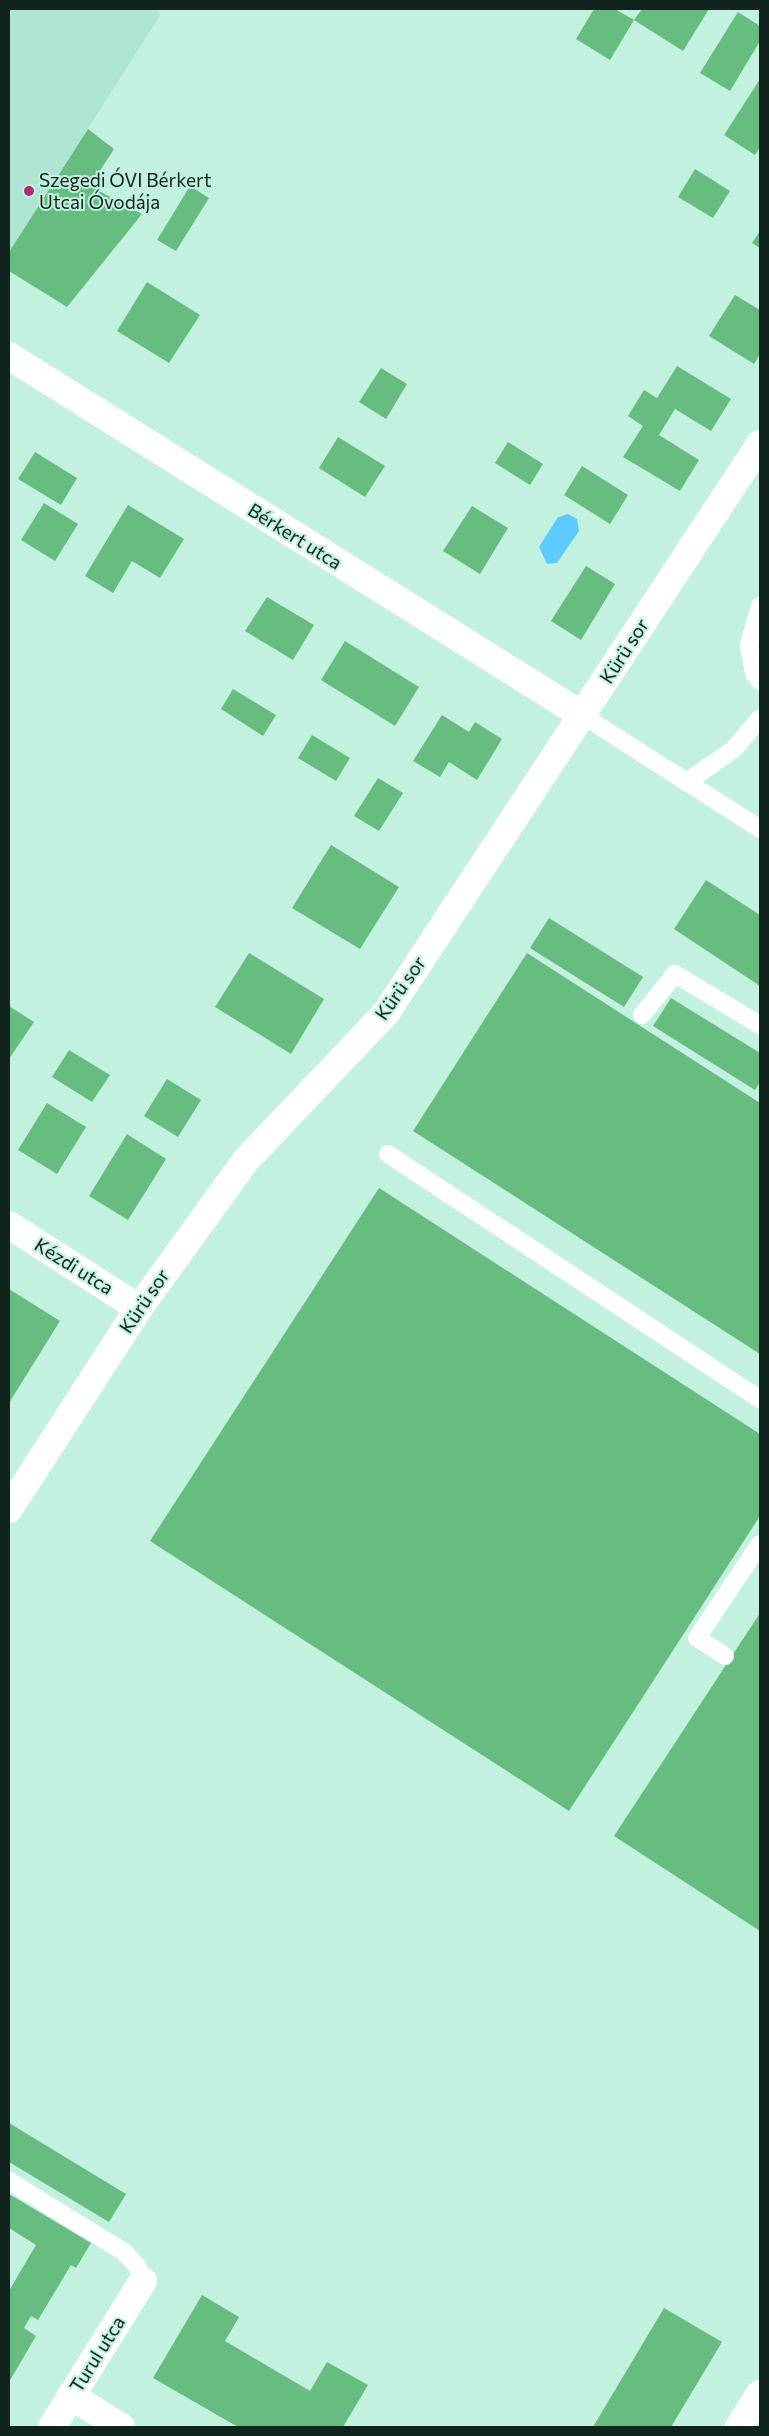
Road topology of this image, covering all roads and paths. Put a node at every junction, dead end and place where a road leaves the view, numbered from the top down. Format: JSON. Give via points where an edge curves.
{"nodes":[{"id":1,"x":9,"y":356,"type":"edge"},
{"id":2,"x":760,"y":444,"type":"edge"},
{"id":3,"x":760,"y":606,"type":"edge"},
{"id":4,"x":760,"y":681,"type":"edge"},
{"id":5,"x":582,"y":715,"type":"junction"},
{"id":6,"x":760,"y":718,"type":"edge"},
{"id":7,"x":688,"y":781,"type":"junction"},
{"id":8,"x":760,"y":829,"type":"edge"},
{"id":9,"x":642,"y":1015,"type":"dead end"},
{"id":10,"x":760,"y":1024,"type":"edge"},
{"id":11,"x":388,"y":1154,"type":"dead end"},
{"id":12,"x":9,"y":1225,"type":"edge"},
{"id":13,"x":138,"y":1308,"type":"junction"},
{"id":14,"x":760,"y":1399,"type":"edge"},
{"id":15,"x":9,"y":1509,"type":"edge"},
{"id":16,"x":760,"y":1544,"type":"edge"},
{"id":17,"x":725,"y":1656,"type":"dead end"},
{"id":18,"x":9,"y":2180,"type":"edge"},
{"id":19,"x":143,"y":2281,"type":"joint"},
{"id":20,"x":760,"y":2394,"type":"edge"},
{"id":21,"x":71,"y":2396,"type":"junction"},
{"id":22,"x":52,"y":2427,"type":"edge"},
{"id":23,"x":121,"y":2427,"type":"edge"},
{"id":24,"x":739,"y":2427,"type":"edge"}],
"edges":[{"from":1,"to":5,"type":"street","name":"Bérkert utca"},
{"from":2,"to":5,"type":"street","name":"Kürü sor"},
{"from":3,"to":4,"type":"lane","via":[[749,645],[754,673]]},
{"from":5,"to":7,"type":"lane"},
{"from":5,"to":13,"type":"street","name":"Kürü sor","via":[[386,1013],[247,1159]]},
{"from":6,"to":7,"type":"lane","via":[[734,750]]},
{"from":7,"to":8,"type":"lane"},
{"from":9,"to":10,"type":"lane","via":[[675,974]]},
{"from":11,"to":14,"type":"lane"},
{"from":12,"to":13,"type":"street","name":"Kézdi utca"},
{"from":13,"to":15,"type":"street","name":"Kürü sor"},
{"from":16,"to":17,"type":"lane","via":[[697,1638]]},
{"from":18,"to":19,"type":"lane","via":[[124,2252],[137,2266]]},
{"from":19,"to":21,"type":"street","name":"Turul utca"},
{"from":20,"to":24,"type":"street"},
{"from":21,"to":22,"type":"street","name":"Turul utca"},
{"from":21,"to":23,"type":"street"}]}
